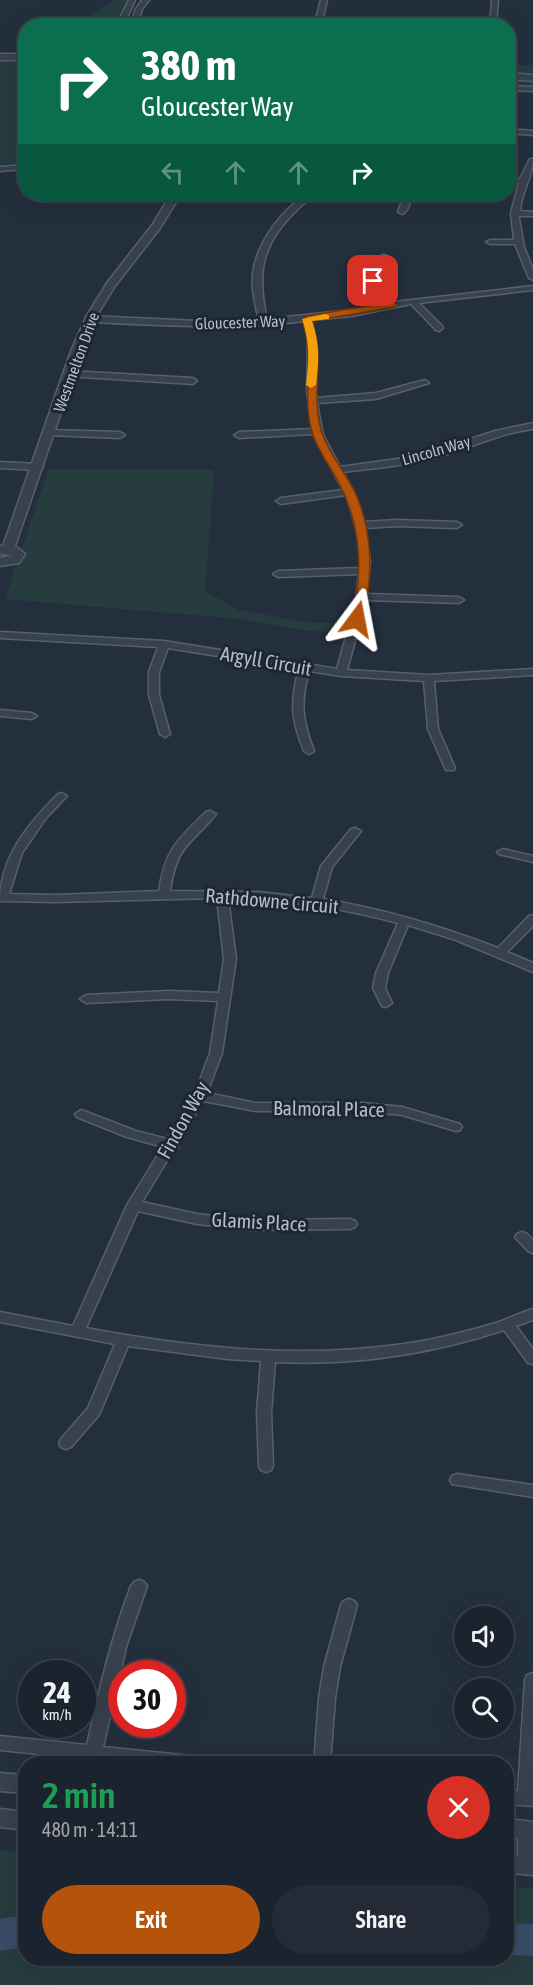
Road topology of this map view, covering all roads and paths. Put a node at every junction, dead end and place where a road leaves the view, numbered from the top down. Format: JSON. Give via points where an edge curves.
{"nodes":[{"id":1,"x":132,"y":0,"type":"edge"},
{"id":2,"x":146,"y":0,"type":"edge"},
{"id":3,"x":324,"y":0,"type":"edge"},
{"id":4,"x":495,"y":0,"type":"edge"},
{"id":5,"x":125,"y":9,"type":"junction"},
{"id":6,"x":138,"y":9,"type":"junction"},
{"id":7,"x":122,"y":18,"type":"edge"},
{"id":8,"x":135,"y":18,"type":"edge"},
{"id":9,"x":319,"y":18,"type":"edge"},
{"id":10,"x":494,"y":18,"type":"edge"},
{"id":11,"x":0,"y":57,"type":"edge"},
{"id":12,"x":18,"y":57,"type":"edge"},
{"id":13,"x":516,"y":88,"type":"edge"},
{"id":14,"x":533,"y":88,"type":"edge"},
{"id":15,"x":516,"y":132,"type":"edge"},
{"id":16,"x":533,"y":133,"type":"edge"},
{"id":17,"x":533,"y":161,"type":"edge"},
{"id":18,"x":18,"y":168,"type":"edge"},
{"id":19,"x":0,"y":169,"type":"edge"},
{"id":20,"x":516,"y":181,"type":"edge"},
{"id":21,"x":521,"y":181,"type":"junction"},
{"id":22,"x":172,"y":201,"type":"edge"},
{"id":23,"x":302,"y":201,"type":"edge"},
{"id":24,"x":406,"y":201,"type":"edge"},
{"id":25,"x":402,"y":212,"type":"dead end"},
{"id":26,"x":515,"y":213,"type":"junction"},
{"id":27,"x":533,"y":214,"type":"edge"},
{"id":28,"x":489,"y":242,"type":"dead end"},
{"id":29,"x":517,"y":242,"type":"junction"},
{"id":30,"x":385,"y":257,"type":"dead end"},
{"id":31,"x":530,"y":268,"type":"edge"},
{"id":32,"x":533,"y":278,"type":"edge"},
{"id":33,"x":533,"y":288,"type":"edge"},
{"id":34,"x":413,"y":301,"type":"junction"},
{"id":35,"x":392,"y":305,"type":"junction"},
{"id":36,"x":90,"y":319,"type":"junction"},
{"id":37,"x":307,"y":319,"type":"junction"},
{"id":38,"x":264,"y":323,"type":"junction"},
{"id":39,"x":439,"y":328,"type":"dead end"},
{"id":40,"x":69,"y":374,"type":"junction"},
{"id":41,"x":193,"y":381,"type":"dead end"},
{"id":42,"x":425,"y":383,"type":"dead end"},
{"id":43,"x":312,"y":401,"type":"junction"},
{"id":44,"x":533,"y":426,"type":"edge"},
{"id":45,"x":316,"y":431,"type":"junction"},
{"id":46,"x":50,"y":433,"type":"junction"},
{"id":47,"x":120,"y":435,"type":"dead end"},
{"id":48,"x":239,"y":435,"type":"dead end"},
{"id":49,"x":0,"y":465,"type":"edge"},
{"id":50,"x":38,"y":467,"type":"junction"},
{"id":51,"x":338,"y":470,"type":"junction"},
{"id":52,"x":349,"y":492,"type":"junction"},
{"id":53,"x":281,"y":501,"type":"dead end"},
{"id":54,"x":362,"y":525,"type":"junction"},
{"id":55,"x":457,"y":525,"type":"dead end"},
{"id":56,"x":2,"y":559,"type":"edge"},
{"id":57,"x":365,"y":571,"type":"junction"},
{"id":58,"x":278,"y":574,"type":"dead end"},
{"id":59,"x":363,"y":597,"type":"junction"},
{"id":60,"x":459,"y":600,"type":"dead end"},
{"id":61,"x":0,"y":635,"type":"edge"},
{"id":62,"x":164,"y":644,"type":"junction"},
{"id":63,"x":305,"y":668,"type":"junction"},
{"id":64,"x":533,"y":672,"type":"edge"},
{"id":65,"x":341,"y":673,"type":"junction"},
{"id":66,"x":429,"y":678,"type":"junction"},
{"id":67,"x":0,"y":713,"type":"edge"},
{"id":68,"x":32,"y":716,"type":"dead end"},
{"id":69,"x":165,"y":734,"type":"dead end"},
{"id":70,"x":309,"y":751,"type":"dead end"},
{"id":71,"x":450,"y":768,"type":"dead end"},
{"id":72,"x":62,"y":796,"type":"dead end"},
{"id":73,"x":210,"y":814,"type":"dead end"},
{"id":74,"x":355,"y":831,"type":"dead end"},
{"id":75,"x":503,"y":852,"type":"dead end"},
{"id":76,"x":533,"y":859,"type":"edge"},
{"id":77,"x":164,"y":894,"type":"junction"},
{"id":78,"x":222,"y":894,"type":"junction"},
{"id":79,"x":1,"y":897,"type":"edge"},
{"id":80,"x":317,"y":902,"type":"junction"},
{"id":81,"x":533,"y":919,"type":"edge"},
{"id":82,"x":404,"y":922,"type":"junction"},
{"id":83,"x":500,"y":952,"type":"junction"},
{"id":84,"x":533,"y":968,"type":"edge"},
{"id":85,"x":225,"y":997,"type":"junction"},
{"id":86,"x":86,"y":999,"type":"dead end"},
{"id":87,"x":386,"y":1003,"type":"dead end"},
{"id":88,"x":200,"y":1096,"type":"junction"},
{"id":89,"x":81,"y":1114,"type":"dead end"},
{"id":90,"x":456,"y":1127,"type":"dead end"},
{"id":91,"x":172,"y":1145,"type":"junction"},
{"id":92,"x":134,"y":1205,"type":"junction"},
{"id":93,"x":350,"y":1224,"type":"dead end"},
{"id":94,"x":522,"y":1237,"type":"dead end"},
{"id":95,"x":533,"y":1248,"type":"edge"},
{"id":96,"x":533,"y":1314,"type":"edge"},
{"id":97,"x":0,"y":1317,"type":"edge"},
{"id":98,"x":508,"y":1325,"type":"junction"},
{"id":99,"x":78,"y":1331,"type":"junction"},
{"id":100,"x":124,"y":1340,"type":"junction"},
{"id":101,"x":268,"y":1358,"type":"junction"},
{"id":102,"x":533,"y":1359,"type":"edge"},
{"id":103,"x":66,"y":1443,"type":"dead end"},
{"id":104,"x":266,"y":1466,"type":"dead end"},
{"id":105,"x":457,"y":1480,"type":"dead end"},
{"id":106,"x":533,"y":1491,"type":"edge"},
{"id":107,"x":139,"y":1586,"type":"dead end"},
{"id":108,"x":349,"y":1605,"type":"dead end"},
{"id":109,"x":533,"y":1680,"type":"edge"},
{"id":110,"x":0,"y":1743,"type":"edge"},
{"id":111,"x":94,"y":1751,"type":"junction"},
{"id":112,"x":136,"y":1756,"type":"edge"},
{"id":113,"x":323,"y":1756,"type":"edge"},
{"id":114,"x":0,"y":1782,"type":"edge"},
{"id":115,"x":18,"y":1783,"type":"edge"},
{"id":116,"x":514,"y":1798,"type":"edge"},
{"id":117,"x":530,"y":1799,"type":"edge"},
{"id":118,"x":0,"y":1818,"type":"edge"},
{"id":119,"x":18,"y":1820,"type":"edge"},
{"id":120,"x":514,"y":1829,"type":"edge"},
{"id":121,"x":531,"y":1830,"type":"edge"},
{"id":122,"x":514,"y":1865,"type":"edge"},
{"id":123,"x":530,"y":1866,"type":"edge"}],
"edges":[{"from":1,"to":5,"type":"street"},
{"from":2,"to":6,"type":"street"},
{"from":3,"to":9,"type":"street"},
{"from":4,"to":10,"type":"street"},
{"from":5,"to":6,"type":"street"},
{"from":5,"to":7,"type":"street"},
{"from":6,"to":8,"type":"street"},
{"from":11,"to":12,"type":"street"},
{"from":13,"to":14,"type":"street"},
{"from":15,"to":16,"type":"street"},
{"from":17,"to":21,"type":"street"},
{"from":18,"to":19,"type":"street"},
{"from":20,"to":21,"type":"street"},
{"from":21,"to":26,"type":"street"},
{"from":22,"to":36,"type":"street","name":"Westmelton Drive","via":[[156,228],[109,284]]},
{"from":23,"to":38,"type":"street","via":[[291,209],[262,256],[257,288]]},
{"from":24,"to":25,"type":"street"},
{"from":26,"to":27,"type":"street"},
{"from":26,"to":29,"type":"street"},
{"from":28,"to":29,"type":"street"},
{"from":29,"to":31,"type":"street"},
{"from":30,"to":35,"type":"street","via":[[375,270],[373,281]]},
{"from":31,"to":32,"type":"street"},
{"from":33,"to":34,"type":"street","name":"Gloucester Way"},
{"from":34,"to":35,"type":"street","name":"Gloucester Way"},
{"from":34,"to":39,"type":"street"},
{"from":35,"to":37,"type":"street","name":"Gloucester Way"},
{"from":36,"to":38,"type":"street","name":"Gloucester Way"},
{"from":36,"to":40,"type":"street","name":"Westmelton Drive"},
{"from":37,"to":38,"type":"street","name":"Gloucester Way"},
{"from":37,"to":43,"type":"street","via":[[314,338]]},
{"from":40,"to":41,"type":"street"},
{"from":40,"to":46,"type":"street","name":"Westmelton Drive"},
{"from":42,"to":43,"type":"street","via":[[376,396]]},
{"from":43,"to":45,"type":"street"},
{"from":44,"to":51,"type":"street","name":"Lincoln Way","via":[[497,433],[423,457]]},
{"from":45,"to":48,"type":"street"},
{"from":45,"to":51,"type":"street"},
{"from":46,"to":47,"type":"street"},
{"from":46,"to":50,"type":"street","name":"Westmelton Drive"},
{"from":49,"to":50,"type":"street"},
{"from":50,"to":56,"type":"street","name":"Westmelton Drive"},
{"from":51,"to":52,"type":"street"},
{"from":52,"to":53,"type":"street"},
{"from":52,"to":54,"type":"street"},
{"from":54,"to":55,"type":"street"},
{"from":54,"to":57,"type":"street"},
{"from":57,"to":58,"type":"street"},
{"from":57,"to":59,"type":"street"},
{"from":59,"to":60,"type":"street"},
{"from":59,"to":65,"type":"street"},
{"from":61,"to":62,"type":"street","name":"Argyll Circuit"},
{"from":62,"to":63,"type":"street","name":"Argyll Circuit"},
{"from":62,"to":69,"type":"street","via":[[153,672],[154,695]]},
{"from":63,"to":65,"type":"street","name":"Argyll Circuit"},
{"from":63,"to":70,"type":"street","via":[[297,693],[298,724]]},
{"from":64,"to":66,"type":"street","name":"Argyll Circuit"},
{"from":65,"to":66,"type":"street","name":"Argyll Circuit"},
{"from":66,"to":71,"type":"street","via":[[433,729]]},
{"from":67,"to":68,"type":"street"},
{"from":72,"to":79,"type":"street","via":[[42,816],[16,853]]},
{"from":73,"to":77,"type":"street","via":[[174,849]]},
{"from":74,"to":80,"type":"street","via":[[327,866]]},
{"from":75,"to":76,"type":"street"},
{"from":77,"to":78,"type":"street","name":"Rathdowne Circuit"},
{"from":77,"to":79,"type":"street","name":"Rathdowne Circuit"},
{"from":78,"to":80,"type":"street","name":"Rathdowne Circuit"},
{"from":78,"to":85,"type":"street","name":"Findon Way","via":[[230,959]]},
{"from":80,"to":82,"type":"street","name":"Rathdowne Circuit"},
{"from":81,"to":83,"type":"street"},
{"from":82,"to":83,"type":"street","name":"Rathdowne Circuit"},
{"from":82,"to":87,"type":"street","via":[[382,973],[379,988]]},
{"from":83,"to":84,"type":"street","name":"Rathdowne Circuit"},
{"from":85,"to":86,"type":"street"},
{"from":85,"to":88,"type":"street","name":"Findon Way","via":[[216,1053]]},
{"from":88,"to":90,"type":"street","name":"Balmoral Place","via":[[256,1107],[402,1111]]},
{"from":88,"to":91,"type":"street","name":"Findon Way"},
{"from":89,"to":91,"type":"street"},
{"from":91,"to":92,"type":"street","name":"Findon Way"},
{"from":92,"to":93,"type":"street","name":"Glamis Place","via":[[197,1219],[250,1225]]},
{"from":92,"to":99,"type":"street","name":"Findon Way"},
{"from":94,"to":95,"type":"street"},
{"from":96,"to":98,"type":"street"},
{"from":97,"to":99,"type":"street"},
{"from":98,"to":101,"type":"street","via":[[415,1349],[346,1357]]},
{"from":98,"to":102,"type":"street"},
{"from":99,"to":100,"type":"street"},
{"from":100,"to":101,"type":"street"},
{"from":100,"to":103,"type":"street","via":[[94,1411]]},
{"from":101,"to":104,"type":"street"},
{"from":105,"to":106,"type":"street"},
{"from":107,"to":111,"type":"street","via":[[112,1665]]},
{"from":108,"to":113,"type":"street","via":[[330,1677]]},
{"from":109,"to":117,"type":"street"},
{"from":110,"to":111,"type":"street"},
{"from":111,"to":112,"type":"street"},
{"from":114,"to":115,"type":"street"},
{"from":116,"to":117,"type":"street"},
{"from":118,"to":119,"type":"street"},
{"from":120,"to":121,"type":"street"},
{"from":121,"to":123,"type":"street"},
{"from":122,"to":123,"type":"street"}]}
